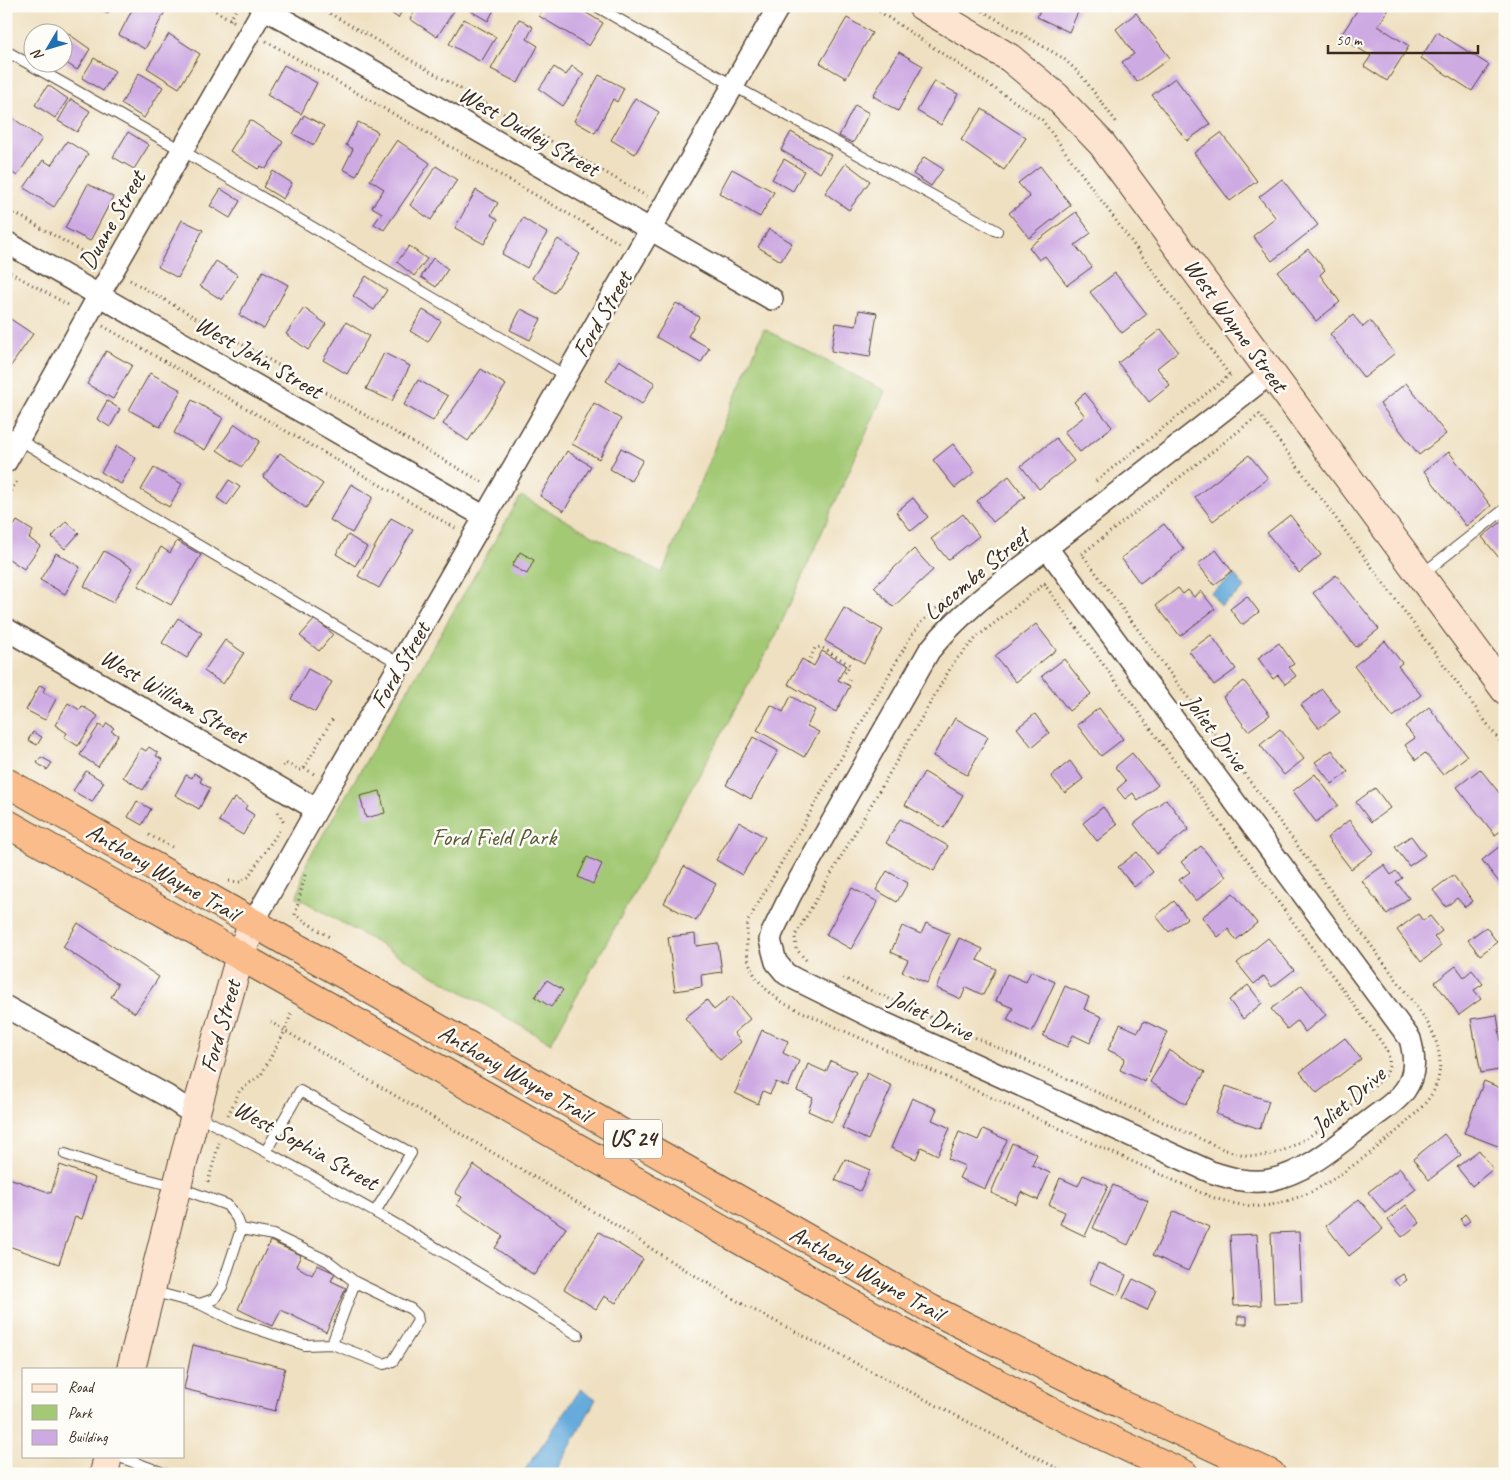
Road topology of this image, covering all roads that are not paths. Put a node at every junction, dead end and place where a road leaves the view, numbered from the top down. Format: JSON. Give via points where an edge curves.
{"nodes":[{"id":1,"x":596,"y":6,"type":"edge"},
{"id":2,"x":779,"y":6,"type":"edge"},
{"id":3,"x":922,"y":6,"type":"edge"},
{"id":4,"x":263,"y":7,"type":"edge"},
{"id":5,"x":6,"y":51,"type":"edge"},
{"id":6,"x":734,"y":86,"type":"junction"},
{"id":7,"x":183,"y":151,"type":"junction"},
{"id":8,"x":649,"y":230,"type":"junction"},
{"id":9,"x":997,"y":231,"type":"dead end"},
{"id":10,"x":6,"y":242,"type":"edge"},
{"id":11,"x":98,"y":295,"type":"junction"},
{"id":12,"x":772,"y":299,"type":"dead end"},
{"id":13,"x":1271,"y":374,"type":"junction"},
{"id":14,"x":566,"y":376,"type":"junction"},
{"id":15,"x":13,"y":436,"type":"edge"},
{"id":16,"x":6,"y":462,"type":"edge"},
{"id":17,"x":1505,"y":509,"type":"edge"},
{"id":18,"x":485,"y":517,"type":"junction"},
{"id":19,"x":1047,"y":548,"type":"junction"},
{"id":20,"x":1420,"y":575,"type":"junction"},
{"id":21,"x":6,"y":629,"type":"edge"},
{"id":22,"x":400,"y":664,"type":"junction"},
{"id":23,"x":1505,"y":690,"type":"edge"},
{"id":24,"x":6,"y":782,"type":"edge"},
{"id":25,"x":316,"y":809,"type":"junction"},
{"id":26,"x":6,"y":823,"type":"edge"},
{"id":27,"x":253,"y":923,"type":"junction"},
{"id":28,"x":240,"y":956,"type":"junction"},
{"id":29,"x":780,"y":968,"type":"joint"},
{"id":30,"x":6,"y":1007,"type":"edge"},
{"id":31,"x":195,"y":1115,"type":"junction"},
{"id":32,"x":266,"y":1151,"type":"junction"},
{"id":33,"x":65,"y":1154,"type":"dead end"},
{"id":34,"x":177,"y":1187,"type":"junction"},
{"id":35,"x":375,"y":1212,"type":"junction"},
{"id":36,"x":242,"y":1229,"type":"junction"},
{"id":37,"x":355,"y":1282,"type":"junction"},
{"id":38,"x":151,"y":1291,"type":"junction"},
{"id":39,"x":200,"y":1304,"type":"junction"},
{"id":40,"x":578,"y":1335,"type":"dead end"},
{"id":41,"x":332,"y":1344,"type":"junction"},
{"id":42,"x":131,"y":1368,"type":"edge"},
{"id":43,"x":108,"y":1458,"type":"edge"},
{"id":44,"x":122,"y":1458,"type":"edge"},
{"id":45,"x":104,"y":1474,"type":"edge"},
{"id":46,"x":166,"y":1474,"type":"edge"},
{"id":47,"x":1184,"y":1474,"type":"edge"},
{"id":48,"x":1271,"y":1474,"type":"edge"}],
"edges":[{"from":1,"to":6,"type":"lane"},
{"from":2,"to":6,"type":"street","name":"Ford Street"},
{"from":3,"to":13,"type":"street","name":"West Wayne Street","via":[[1010,58],[1056,96],[1102,144]]},
{"from":4,"to":7,"type":"street","name":"Duane Street"},
{"from":4,"to":8,"type":"street","name":"West Dudley Street"},
{"from":5,"to":7,"type":"lane"},
{"from":6,"to":8,"type":"street","name":"Ford Street"},
{"from":6,"to":9,"type":"lane"},
{"from":7,"to":11,"type":"street","name":"Duane Street"},
{"from":7,"to":14,"type":"lane"},
{"from":8,"to":12,"type":"street","name":"West Dudley Street"},
{"from":8,"to":14,"type":"street","name":"Ford Street"},
{"from":10,"to":11,"type":"street","name":"West John Street"},
{"from":11,"to":15,"type":"street","name":"Duane Street"},
{"from":11,"to":18,"type":"street","name":"West John Street"},
{"from":13,"to":19,"type":"street","name":"Lacombe Street"},
{"from":13,"to":20,"type":"street","name":"West Wayne Street"},
{"from":14,"to":18,"type":"street","name":"Ford Street"},
{"from":15,"to":16,"type":"street","name":"Duane Street"},
{"from":15,"to":22,"type":"lane"},
{"from":17,"to":20,"type":"lane"},
{"from":18,"to":22,"type":"street","name":"Ford Street"},
{"from":19,"to":29,"type":"street","name":"Lacombe Street","via":[[968,610],[929,651],[772,933],[772,954]]},
{"from":19,"to":29,"type":"street","name":"Joliet Drive","via":[[1404,1028],[1414,1053],[1414,1066],[1404,1091],[1310,1165],[1269,1180],[1242,1181],[1211,1172],[882,1022],[795,979]]},
{"from":20,"to":23,"type":"street","name":"West Wayne Street"},
{"from":21,"to":25,"type":"street","name":"West William Street"},
{"from":22,"to":25,"type":"street","name":"Ford Street"},
{"from":24,"to":27,"type":"highway","name":"Anthony Wayne Trail","number":"US 24"},
{"from":25,"to":27,"type":"street","name":"Ford Street"},
{"from":26,"to":28,"type":"highway","name":"Anthony Wayne Trail","number":"US 24"},
{"from":27,"to":28,"type":"street","name":"Ford Street"},
{"from":27,"to":48,"type":"highway","name":"Anthony Wayne Trail","number":"US 24","via":[[930,1309]]},
{"from":28,"to":31,"type":"street","name":"Ford Street"},
{"from":28,"to":47,"type":"highway","name":"Anthony Wayne Trail","number":"US 24","via":[[900,1331],[1048,1410]]},
{"from":30,"to":31,"type":"street","name":"West Sophia Street","via":[[167,1096]]},
{"from":31,"to":32,"type":"lane","name":"West Sophia Street"},
{"from":31,"to":34,"type":"street","name":"Ford Street"},
{"from":32,"to":35,"type":"lane","name":"West Sophia Street"},
{"from":32,"to":35,"type":"lane","via":[[300,1091],[403,1148],[411,1153]]},
{"from":33,"to":34,"type":"lane"},
{"from":34,"to":36,"type":"lane","via":[[227,1205]]},
{"from":34,"to":38,"type":"street","name":"Ford Street"},
{"from":35,"to":40,"type":"lane","name":"West Sophia Street","via":[[496,1282]]},
{"from":36,"to":37,"type":"lane","via":[[273,1235],[328,1262]]},
{"from":36,"to":39,"type":"lane","via":[[222,1287],[214,1299]]},
{"from":37,"to":41,"type":"lane"},
{"from":37,"to":41,"type":"lane","via":[[411,1309],[418,1321],[393,1361],[384,1364]]},
{"from":38,"to":39,"type":"lane"},
{"from":38,"to":42,"type":"street","name":"Ford Street"},
{"from":39,"to":41,"type":"lane","via":[[236,1322],[306,1345]]},
{"from":43,"to":45,"type":"street"},
{"from":44,"to":46,"type":"lane"}]}
